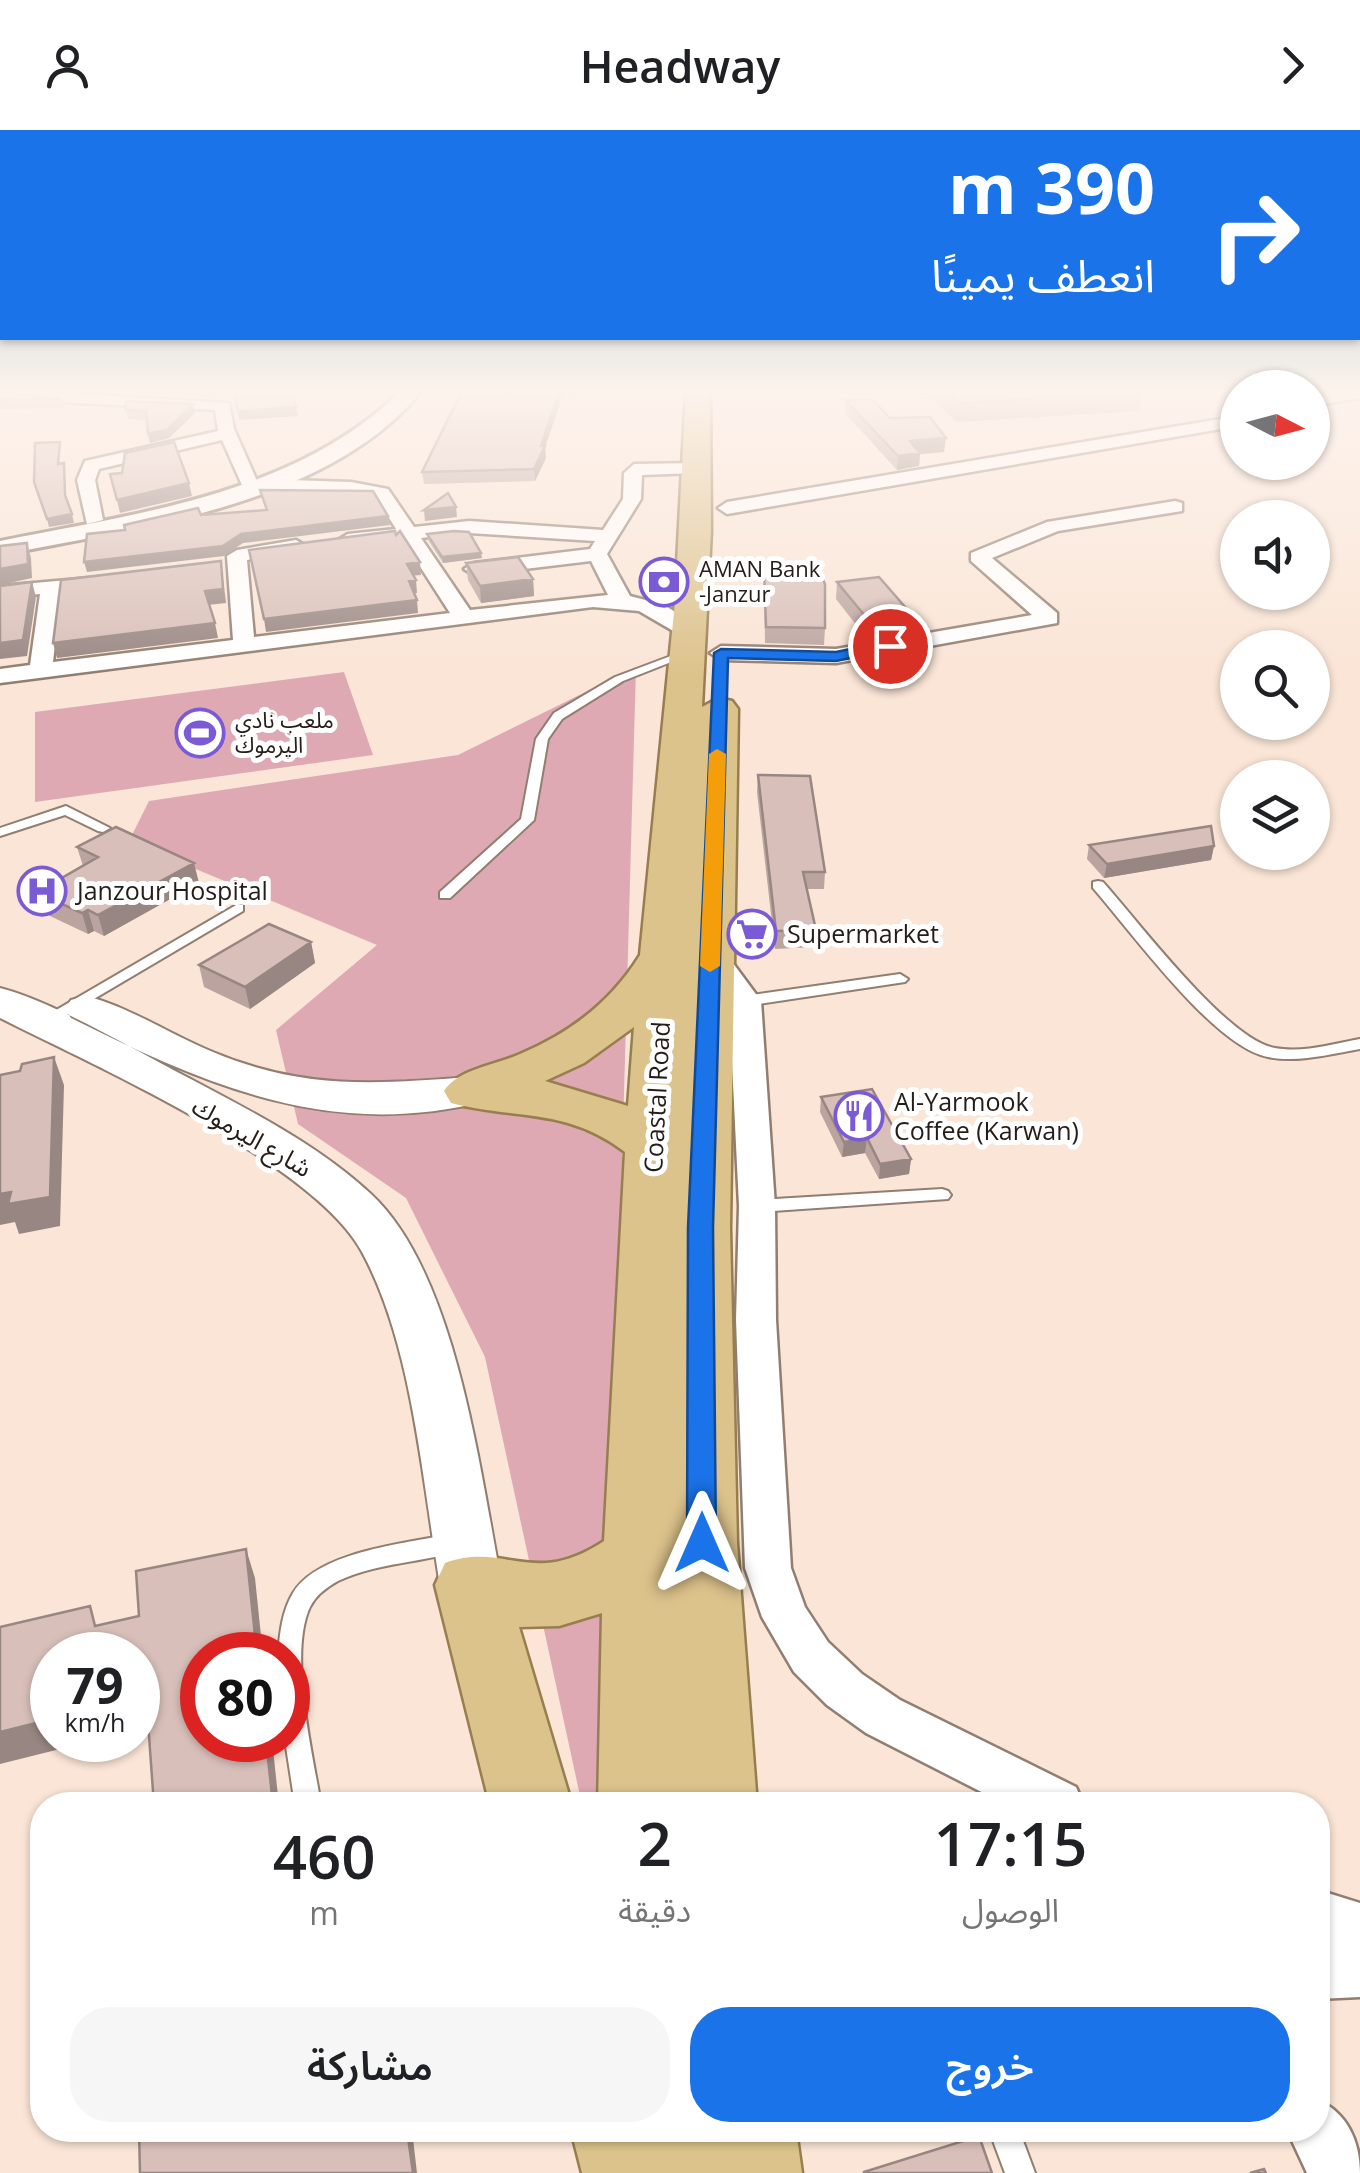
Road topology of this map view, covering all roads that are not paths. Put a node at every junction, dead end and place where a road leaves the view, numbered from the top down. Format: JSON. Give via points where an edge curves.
{"nodes":[{"id":1,"x":87,"y":484,"type":"edge"},
{"id":2,"x":246,"y":484,"type":"edge"},
{"id":3,"x":250,"y":484,"type":"edge"},
{"id":4,"x":294,"y":484,"type":"edge"},
{"id":5,"x":634,"y":484,"type":"edge"},
{"id":6,"x":691,"y":484,"type":"edge"},
{"id":7,"x":716,"y":484,"type":"edge"},
{"id":8,"x":717,"y":484,"type":"edge"},
{"id":9,"x":764,"y":484,"type":"edge"},
{"id":10,"x":717,"y":491,"type":"junction"},
{"id":11,"x":1174,"y":507,"type":"dead end"},
{"id":12,"x":94,"y":520,"type":"junction"},
{"id":13,"x":408,"y":533,"type":"junction"},
{"id":14,"x":0,"y":540,"type":"edge"},
{"id":15,"x":601,"y":545,"type":"junction"},
{"id":16,"x":0,"y":548,"type":"edge"},
{"id":17,"x":436,"y":574,"type":"junction"},
{"id":18,"x":125,"y":578,"type":"edge"},
{"id":19,"x":51,"y":587,"type":"junction"},
{"id":20,"x":0,"y":592,"type":"edge"},
{"id":21,"x":622,"y":600,"type":"junction"},
{"id":22,"x":465,"y":619,"type":"junction"},
{"id":23,"x":244,"y":644,"type":"junction"},
{"id":24,"x":700,"y":646,"type":"junction"},
{"id":25,"x":40,"y":671,"type":"junction"},
{"id":26,"x":0,"y":676,"type":"edge"},
{"id":27,"x":103,"y":828,"type":"dead end"},
{"id":28,"x":0,"y":832,"type":"edge"},
{"id":29,"x":1098,"y":885,"type":"dead end"},
{"id":30,"x":445,"y":895,"type":"dead end"},
{"id":31,"x":238,"y":908,"type":"dead end"},
{"id":32,"x":687,"y":954,"type":"junction"},
{"id":33,"x":0,"y":968,"type":"edge"},
{"id":34,"x":900,"y":979,"type":"dead end"},
{"id":35,"x":744,"y":1001,"type":"junction"},
{"id":36,"x":39,"y":1010,"type":"edge"},
{"id":37,"x":1360,"y":1044,"type":"edge"},
{"id":38,"x":470,"y":1091,"type":"junction"},
{"id":39,"x":655,"y":1145,"type":"junction"},
{"id":40,"x":942,"y":1195,"type":"dead end"},
{"id":41,"x":757,"y":1206,"type":"junction"},
{"id":42,"x":700,"y":1228,"type":"junction"},
{"id":43,"x":669,"y":1548,"type":"junction"},
{"id":44,"x":467,"y":1563,"type":"junction"},
{"id":45,"x":306,"y":1792,"type":"edge"},
{"id":46,"x":528,"y":1792,"type":"edge"},
{"id":47,"x":641,"y":1792,"type":"edge"},
{"id":48,"x":714,"y":1792,"type":"edge"},
{"id":49,"x":1031,"y":1792,"type":"edge"},
{"id":50,"x":1330,"y":1921,"type":"edge"},
{"id":51,"x":1360,"y":1930,"type":"edge"},
{"id":52,"x":1360,"y":1968,"type":"edge"},
{"id":53,"x":1330,"y":1970,"type":"edge"},
{"id":54,"x":621,"y":2142,"type":"edge"},
{"id":55,"x":663,"y":2142,"type":"edge"},
{"id":56,"x":750,"y":2142,"type":"edge"},
{"id":57,"x":1008,"y":2142,"type":"edge"},
{"id":58,"x":1322,"y":2142,"type":"edge"},
{"id":59,"x":630,"y":2173,"type":"edge"},
{"id":60,"x":666,"y":2173,"type":"edge"},
{"id":61,"x":754,"y":2173,"type":"edge"},
{"id":62,"x":1020,"y":2173,"type":"edge"},
{"id":63,"x":1339,"y":2173,"type":"edge"}],
"edges":[{"from":1,"to":12,"type":"street"},
{"from":2,"to":12,"type":"street"},
{"from":3,"to":16,"type":"street","via":[[193,506]]},
{"from":4,"to":13,"type":"street","via":[[371,489],[388,497]]},
{"from":5,"to":15,"type":"street","via":[[632,500]]},
{"from":6,"to":10,"type":"street"},
{"from":7,"to":10,"type":"highway","name":"Coastal Road"},
{"from":8,"to":10,"type":"highway","name":"Coastal Road"},
{"from":9,"to":10,"type":"street"},
{"from":10,"to":24,"type":"highway","name":"Coastal Road"},
{"from":11,"to":24,"type":"street","via":[[1054,526],[978,557],[1049,618],[836,656]]},
{"from":12,"to":14,"type":"street"},
{"from":13,"to":15,"type":"street","via":[[469,527]]},
{"from":13,"to":17,"type":"street"},
{"from":13,"to":23,"type":"street","via":[[237,556],[227,566]]},
{"from":15,"to":17,"type":"street"},
{"from":15,"to":21,"type":"street"},
{"from":17,"to":22,"type":"street"},
{"from":18,"to":19,"type":"street"},
{"from":19,"to":20,"type":"street"},
{"from":19,"to":25,"type":"street"},
{"from":21,"to":22,"type":"street"},
{"from":21,"to":24,"type":"street","via":[[666,611]]},
{"from":22,"to":23,"type":"street"},
{"from":23,"to":25,"type":"street"},
{"from":24,"to":30,"type":"lane","via":[[619,679],[558,716],[542,739],[528,820]]},
{"from":24,"to":32,"type":"highway","name":"Coastal Road"},
{"from":25,"to":26,"type":"street"},
{"from":27,"to":28,"type":"lane","via":[[66,810]]},
{"from":29,"to":37,"type":"lane","via":[[1234,1035],[1265,1052]]},
{"from":31,"to":36,"type":"lane"},
{"from":32,"to":35,"type":"street"},
{"from":32,"to":38,"type":"highway","via":[[599,1033],[548,1062]]},
{"from":32,"to":39,"type":"highway","name":"Coastal Road"},
{"from":32,"to":42,"type":"highway","name":"Coastal Road"},
{"from":33,"to":36,"type":"main road","name":"شارع اليرموك"},
{"from":34,"to":35,"type":"lane"},
{"from":35,"to":41,"type":"street"},
{"from":36,"to":38,"type":"main road","name":"شارع اليرموك","via":[[260,1086],[364,1100]]},
{"from":36,"to":44,"type":"main road","name":"شارع اليرموك","via":[[298,1160],[357,1206],[400,1276]]},
{"from":38,"to":39,"type":"highway","via":[[573,1102]]},
{"from":39,"to":42,"type":"highway","via":[[686,1183]]},
{"from":39,"to":43,"type":"highway","name":"Coastal Road","via":[[645,1293]]},
{"from":40,"to":41,"type":"lane"},
{"from":41,"to":49,"type":"street","via":[[768,1568],[785,1619],[818,1669],[896,1726]]},
{"from":42,"to":43,"type":"highway","name":"Coastal Road"},
{"from":43,"to":44,"type":"highway","via":[[578,1591],[542,1598],[505,1596]]},
{"from":43,"to":47,"type":"highway","name":"Coastal Road"},
{"from":43,"to":48,"type":"highway","name":"Coastal Road"},
{"from":44,"to":45,"type":"lane","via":[[331,1574],[301,1596],[288,1647]]},
{"from":44,"to":46,"type":"highway"},
{"from":50,"to":51,"type":"street"},
{"from":52,"to":53,"type":"street"},
{"from":54,"to":59,"type":"highway"},
{"from":55,"to":60,"type":"highway"},
{"from":56,"to":61,"type":"highway"},
{"from":57,"to":62,"type":"lane"},
{"from":58,"to":63,"type":"street"}]}
